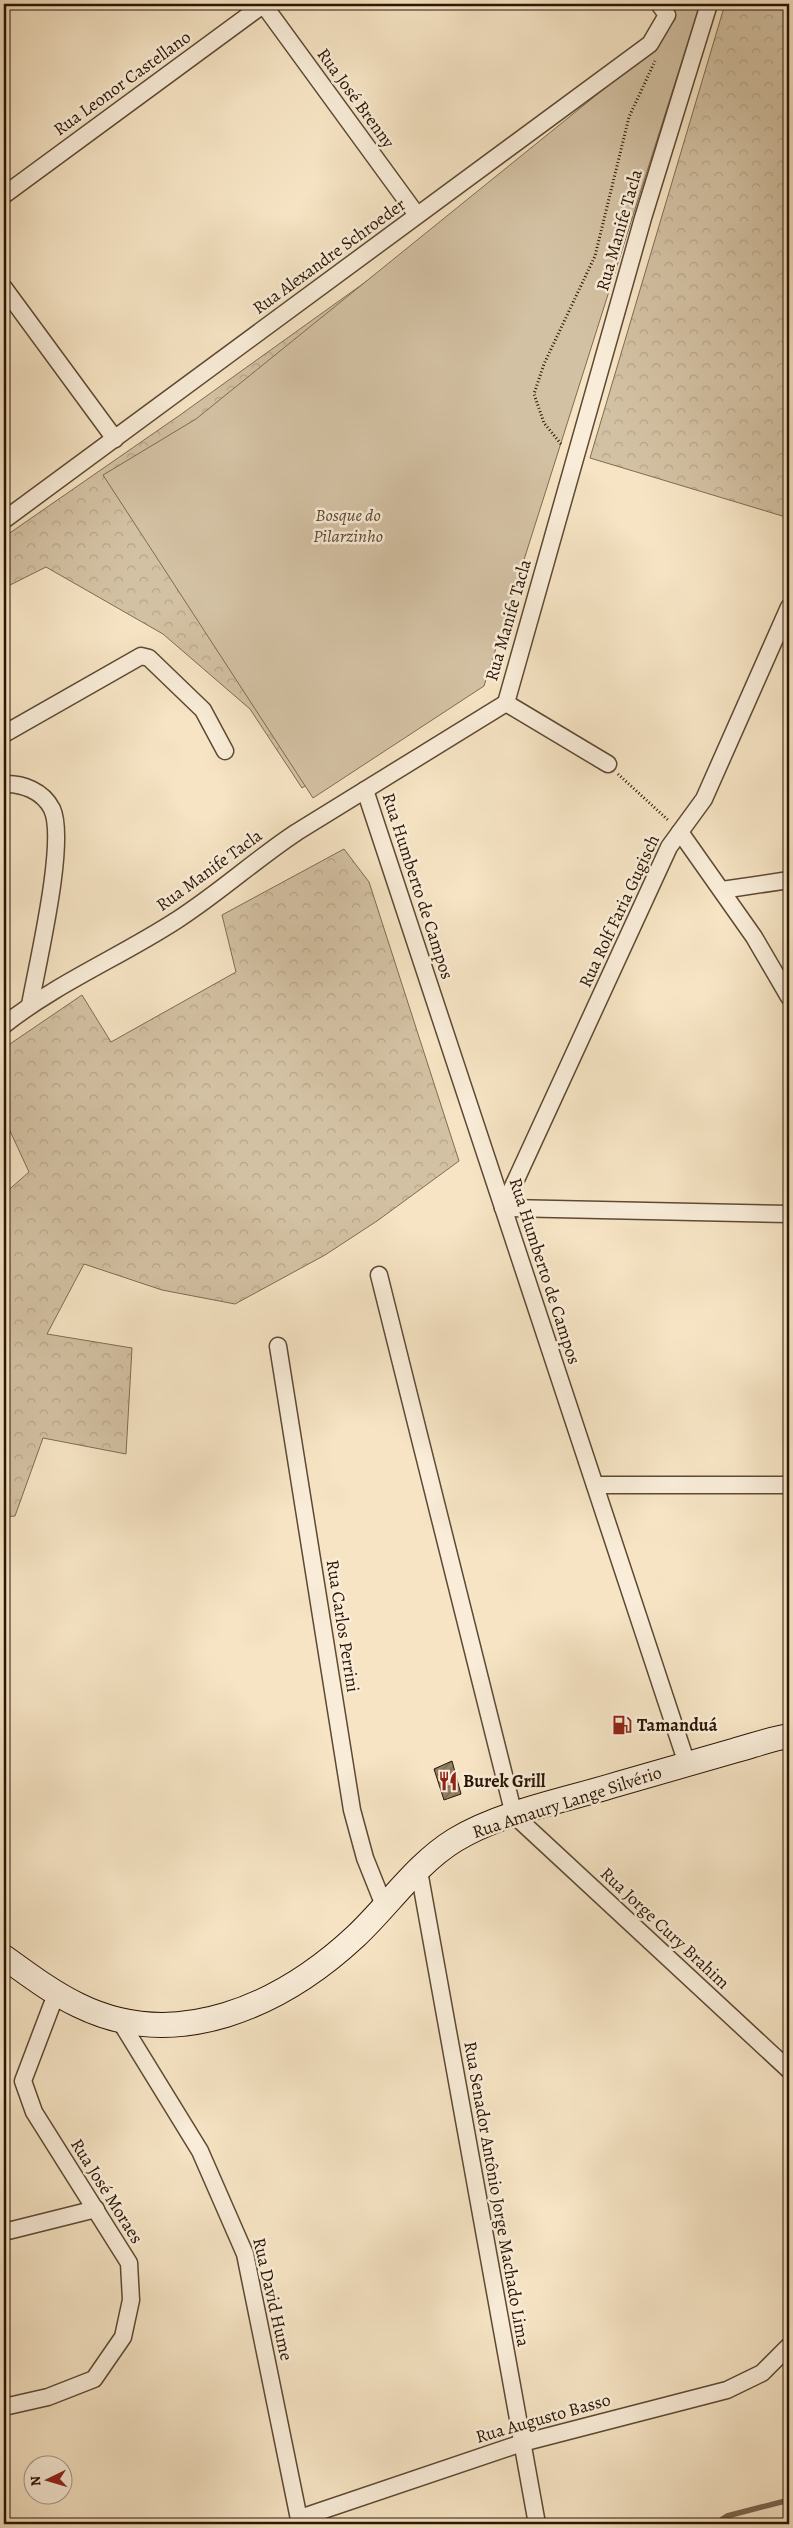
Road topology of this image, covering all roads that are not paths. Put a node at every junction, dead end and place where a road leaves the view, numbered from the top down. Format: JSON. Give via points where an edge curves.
{"nodes":[{"id":1,"x":263,"y":4,"type":"edge"},
{"id":2,"x":709,"y":4,"type":"edge"},
{"id":3,"x":663,"y":9,"type":"edge"},
{"id":4,"x":4,"y":195,"type":"edge"},
{"id":5,"x":417,"y":216,"type":"junction"},
{"id":6,"x":4,"y":288,"type":"edge"},
{"id":7,"x":115,"y":439,"type":"junction"},
{"id":8,"x":4,"y":520,"type":"edge"},
{"id":9,"x":789,"y":608,"type":"edge"},
{"id":10,"x":506,"y":703,"type":"junction"},
{"id":11,"x":4,"y":734,"type":"edge"},
{"id":12,"x":225,"y":751,"type":"dead end"},
{"id":13,"x":608,"y":764,"type":"road end"},
{"id":14,"x":4,"y":784,"type":"edge"},
{"id":15,"x":365,"y":790,"type":"junction"},
{"id":16,"x":680,"y":832,"type":"junction"},
{"id":17,"x":789,"y":880,"type":"edge"},
{"id":18,"x":722,"y":890,"type":"junction"},
{"id":19,"x":789,"y":997,"type":"edge"},
{"id":20,"x":30,"y":1005,"type":"junction"},
{"id":21,"x":4,"y":1025,"type":"edge"},
{"id":22,"x":503,"y":1208,"type":"junction"},
{"id":23,"x":789,"y":1214,"type":"edge"},
{"id":24,"x":379,"y":1276,"type":"dead end"},
{"id":25,"x":278,"y":1346,"type":"dead end"},
{"id":26,"x":595,"y":1485,"type":"junction"},
{"id":27,"x":789,"y":1485,"type":"edge"},
{"id":28,"x":787,"y":1739,"type":"edge"},
{"id":29,"x":687,"y":1764,"type":"junction"},
{"id":30,"x":514,"y":1815,"type":"junction"},
{"id":31,"x":418,"y":1871,"type":"junction"},
{"id":32,"x":385,"y":1908,"type":"junction"},
{"id":33,"x":4,"y":1957,"type":"edge"},
{"id":34,"x":56,"y":1994,"type":"junction"},
{"id":35,"x":120,"y":2021,"type":"junction"},
{"id":36,"x":789,"y":2070,"type":"edge"},
{"id":37,"x":96,"y":2209,"type":"junction"},
{"id":38,"x":4,"y":2232,"type":"edge"},
{"id":39,"x":789,"y":2346,"type":"edge"},
{"id":40,"x":4,"y":2407,"type":"edge"},
{"id":41,"x":522,"y":2443,"type":"junction"},
{"id":42,"x":300,"y":2521,"type":"edge"},
{"id":43,"x":537,"y":2524,"type":"edge"}],
"edges":[{"from":1,"to":4,"type":"street","name":"Rua Leonor Castellano"},
{"from":1,"to":5,"type":"street","name":"Rua José Brenny"},
{"from":2,"to":10,"type":"street","name":"Rua Manife Tacla","via":[[648,202]]},
{"from":3,"to":5,"type":"street","name":"Rua Alexandre Schroeder","via":[[650,44]]},
{"from":5,"to":7,"type":"street","name":"Rua Alexandre Schroeder"},
{"from":6,"to":7,"type":"street"},
{"from":7,"to":8,"type":"street","name":"Rua Alexandre Schroeder"},
{"from":9,"to":16,"type":"street","name":"Rua Rolf Faria Gugisch","via":[[704,799]]},
{"from":10,"to":13,"type":"street"},
{"from":10,"to":15,"type":"street","name":"Rua Manife Tacla"},
{"from":11,"to":12,"type":"street","via":[[141,656],[149,658],[203,710]]},
{"from":14,"to":20,"type":"street","via":[[26,786],[42,796],[52,810],[56,830],[52,886]]},
{"from":15,"to":20,"type":"street","name":"Rua Manife Tacla","via":[[265,853],[176,921]]},
{"from":15,"to":22,"type":"street","name":"Rua Humberto de Campos"},
{"from":16,"to":18,"type":"street"},
{"from":16,"to":22,"type":"street","name":"Rua Rolf Faria Gugisch","via":[[665,856]]},
{"from":17,"to":18,"type":"street"},
{"from":18,"to":19,"type":"street"},
{"from":20,"to":21,"type":"street","name":"Rua Manife Tacla"},
{"from":22,"to":23,"type":"street"},
{"from":22,"to":26,"type":"street","name":"Rua Humberto de Campos"},
{"from":24,"to":30,"type":"street"},
{"from":25,"to":32,"type":"street","name":"Rua Carlos Perrini","via":[[352,1810],[365,1858]]},
{"from":26,"to":27,"type":"street"},
{"from":26,"to":29,"type":"street","name":"Rua Humberto de Campos"},
{"from":28,"to":29,"type":"main road","name":"Rua Amaury Lange Silvério"},
{"from":29,"to":30,"type":"main road","name":"Rua Amaury Lange Silvério"},
{"from":30,"to":31,"type":"main road","name":"Rua Amaury Lange Silvério","via":[[455,1840]]},
{"from":30,"to":36,"type":"street","name":"Rua Jorge Cury Brahim"},
{"from":31,"to":32,"type":"main road","name":"Rua Amaury Lange Silvério"},
{"from":31,"to":41,"type":"street","name":"Rua Senador Antônio Jorge Machado Lima"},
{"from":32,"to":35,"type":"main road","name":"Rua Amaury Lange Silvério","via":[[323,1964],[278,1994],[252,2006],[207,2021],[178,2026]]},
{"from":33,"to":34,"type":"main road","name":"Rua Amaury Lange Silvério"},
{"from":34,"to":35,"type":"main road","name":"Rua Amaury Lange Silvério"},
{"from":34,"to":37,"type":"street","name":"Rua José Moraes","via":[[23,2081],[34,2112]]},
{"from":35,"to":42,"type":"street","name":"Rua David Hume","via":[[200,2150],[245,2254]]},
{"from":37,"to":38,"type":"street"},
{"from":37,"to":40,"type":"street","name":"Rua José Moraes","via":[[129,2263],[131,2300],[123,2337],[94,2379],[48,2396]]},
{"from":39,"to":41,"type":"street","name":"Rua Augusto Basso","via":[[762,2373],[727,2390]]},
{"from":41,"to":42,"type":"street","name":"Rua Augusto Basso"},
{"from":41,"to":43,"type":"street","name":"Rua Senador Antônio Jorge Machado Lima"}]}
